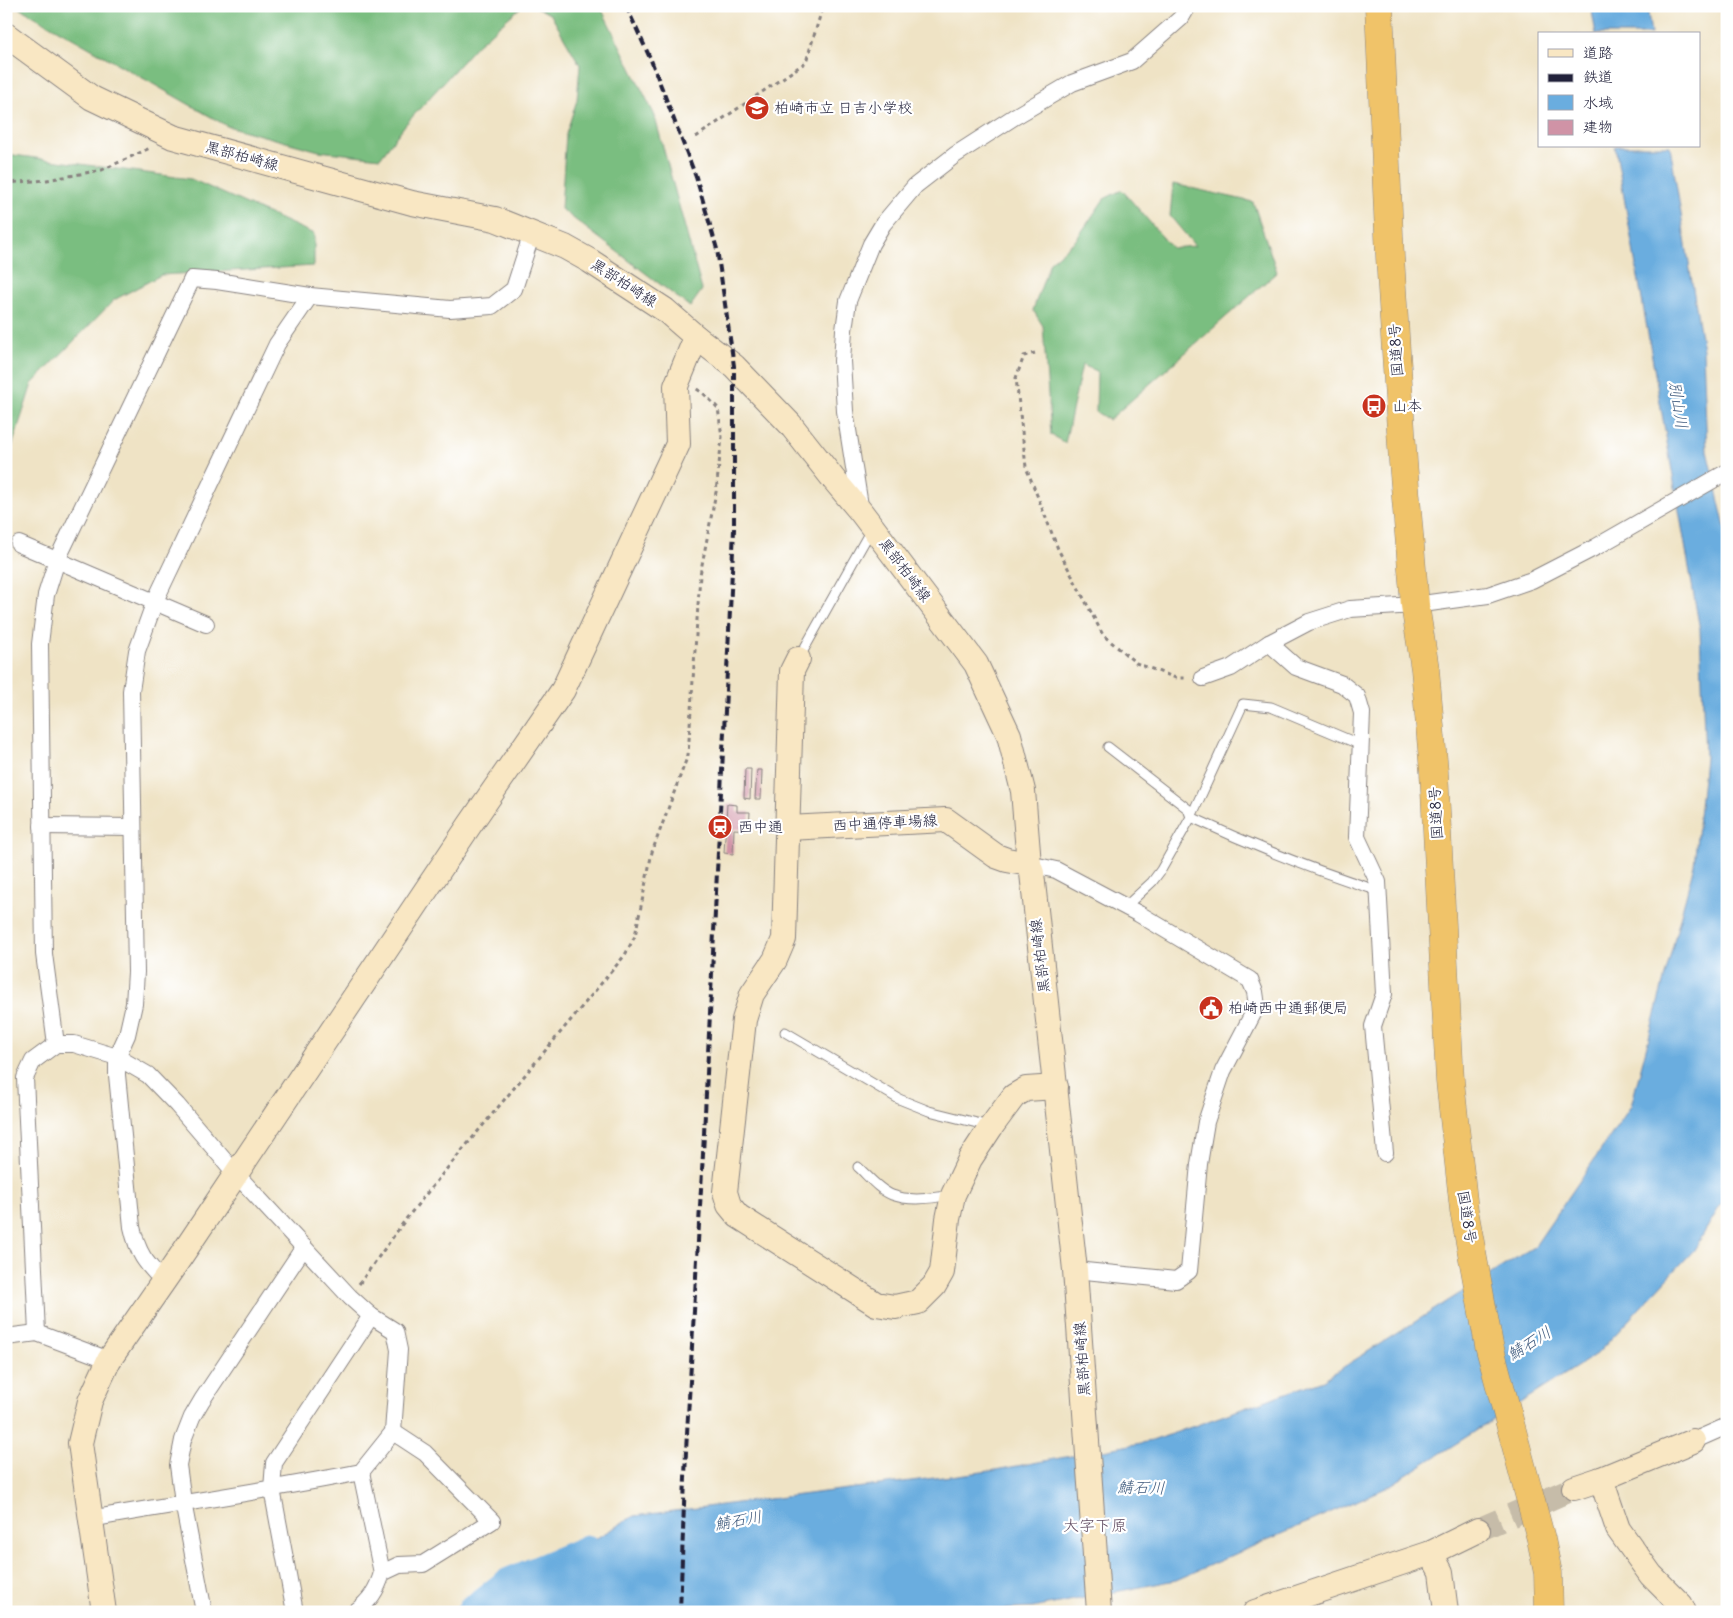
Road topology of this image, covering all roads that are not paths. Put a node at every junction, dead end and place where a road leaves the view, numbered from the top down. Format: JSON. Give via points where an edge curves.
{"nodes":[{"id":1,"x":1188,"y":6,"type":"edge"},
{"id":2,"x":1379,"y":6,"type":"edge"},
{"id":3,"x":6,"y":35,"type":"edge"},
{"id":4,"x":532,"y":233,"type":"junction"},
{"id":5,"x":310,"y":296,"type":"junction"},
{"id":6,"x":696,"y":337,"type":"junction"},
{"id":7,"x":1727,"y":472,"type":"edge"},
{"id":8,"x":867,"y":519,"type":"junction"},
{"id":9,"x":18,"y":544,"type":"dead end"},
{"id":10,"x":57,"y":560,"type":"junction"},
{"id":11,"x":155,"y":601,"type":"junction"},
{"id":12,"x":1415,"y":605,"type":"junction"},
{"id":13,"x":206,"y":624,"type":"dead end"},
{"id":14,"x":1269,"y":643,"type":"junction"},
{"id":15,"x":798,"y":659,"type":"joint"},
{"id":16,"x":1203,"y":678,"type":"road end"},
{"id":17,"x":1361,"y":744,"type":"junction"},
{"id":18,"x":1108,"y":747,"type":"dead end"},
{"id":19,"x":1191,"y":817,"type":"junction"},
{"id":20,"x":42,"y":826,"type":"junction"},
{"id":21,"x":133,"y":827,"type":"junction"},
{"id":22,"x":788,"y":828,"type":"junction"},
{"id":23,"x":1029,"y":864,"type":"junction"},
{"id":24,"x":1379,"y":891,"type":"junction"},
{"id":25,"x":1125,"y":907,"type":"junction"},
{"id":26,"x":785,"y":1032,"type":"dead end"},
{"id":27,"x":56,"y":1044,"type":"junction"},
{"id":28,"x":117,"y":1057,"type":"junction"},
{"id":29,"x":1056,"y":1087,"type":"junction"},
{"id":30,"x":991,"y":1127,"type":"junction"},
{"id":31,"x":1385,"y":1153,"type":"dead end"},
{"id":32,"x":858,"y":1167,"type":"dead end"},
{"id":33,"x":236,"y":1174,"type":"junction"},
{"id":34,"x":953,"y":1195,"type":"junction"},
{"id":35,"x":304,"y":1247,"type":"junction"},
{"id":36,"x":1075,"y":1270,"type":"junction"},
{"id":37,"x":163,"y":1282,"type":"junction"},
{"id":38,"x":372,"y":1316,"type":"junction"},
{"id":39,"x":37,"y":1333,"type":"junction"},
{"id":40,"x":6,"y":1337,"type":"edge"},
{"id":41,"x":109,"y":1360,"type":"junction"},
{"id":42,"x":1727,"y":1426,"type":"edge"},
{"id":43,"x":393,"y":1432,"type":"junction"},
{"id":44,"x":1693,"y":1441,"type":"joint"},
{"id":45,"x":361,"y":1472,"type":"junction"},
{"id":46,"x":1601,"y":1479,"type":"junction"},
{"id":47,"x":1574,"y":1488,"type":"tunnel mouth"},
{"id":48,"x":272,"y":1489,"type":"junction"},
{"id":49,"x":183,"y":1502,"type":"junction"},
{"id":50,"x":90,"y":1519,"type":"junction"},
{"id":51,"x":1478,"y":1530,"type":"tunnel mouth"},
{"id":52,"x":1431,"y":1553,"type":"junction"},
{"id":53,"x":382,"y":1573,"type":"junction"},
{"id":54,"x":104,"y":1612,"type":"edge"},
{"id":55,"x":204,"y":1612,"type":"edge"},
{"id":56,"x":294,"y":1612,"type":"edge"},
{"id":57,"x":355,"y":1612,"type":"edge"},
{"id":58,"x":1099,"y":1612,"type":"edge"},
{"id":59,"x":1255,"y":1612,"type":"edge"},
{"id":60,"x":1446,"y":1612,"type":"edge"},
{"id":61,"x":1549,"y":1612,"type":"edge"},
{"id":62,"x":1684,"y":1612,"type":"edge"}],
"edges":[{"from":1,"to":8,"type":"street","via":[[1181,18],[1132,61],[1072,83],[955,155],[915,186],[882,224],[848,301],[842,361],[845,411]]},
{"from":2,"to":12,"type":"highway","name":"国道8号","via":[[1390,257]]},
{"from":3,"to":4,"type":"street","name":"黒部柏崎線","via":[[92,98],[173,137],[412,203],[495,218]]},
{"from":4,"to":5,"type":"street","via":[[514,289],[492,306],[450,309]]},
{"from":4,"to":6,"type":"street","name":"黒部柏崎線","via":[[590,260],[664,310]]},
{"from":5,"to":10,"type":"street","via":[[192,279]]},
{"from":5,"to":11,"type":"street","via":[[277,344]]},
{"from":6,"to":8,"type":"street","name":"黒部柏崎線","via":[[734,366],[779,412]]},
{"from":6,"to":33,"type":"street","via":[[676,386],[678,444],[563,690],[468,826]]},
{"from":7,"to":12,"type":"street","via":[[1532,580],[1488,595]]},
{"from":8,"to":15,"type":"lane"},
{"from":8,"to":23,"type":"street","name":"黒部柏崎線","via":[[976,664],[1002,719],[1023,791]]},
{"from":9,"to":10,"type":"street"},
{"from":10,"to":11,"type":"street"},
{"from":10,"to":20,"type":"street","via":[[46,595],[40,644]]},
{"from":11,"to":13,"type":"street"},
{"from":11,"to":21,"type":"street","via":[[137,651],[131,691]]},
{"from":12,"to":14,"type":"street","via":[[1350,609],[1309,622]]},
{"from":12,"to":61,"type":"highway","name":"国道8号","via":[[1425,670],[1434,772],[1450,1081],[1466,1220],[1489,1345],[1548,1573]]},
{"from":14,"to":16,"type":"street","via":[[1231,668]]},
{"from":14,"to":17,"type":"street","via":[[1296,667],[1342,684],[1357,696],[1362,713]]},
{"from":15,"to":22,"type":"street","via":[[792,671]]},
{"from":17,"to":19,"type":"lane","via":[[1272,708],[1243,704]]},
{"from":17,"to":24,"type":"street","via":[[1357,837]]},
{"from":18,"to":19,"type":"lane","via":[[1188,809]]},
{"from":19,"to":24,"type":"lane","via":[[1322,873]]},
{"from":19,"to":25,"type":"lane","via":[[1161,870]]},
{"from":20,"to":21,"type":"street"},
{"from":20,"to":27,"type":"street","via":[[44,954]]},
{"from":21,"to":28,"type":"street","via":[[134,1004],[127,1035]]},
{"from":22,"to":23,"type":"street","name":"西中通停車場線","via":[[946,820],[996,856]]},
{"from":22,"to":34,"type":"street","via":[[784,939],[775,960],[752,994],[744,1020],[725,1192],[729,1205],[738,1216],[864,1297],[876,1304],[895,1307],[918,1302],[942,1272]]},
{"from":23,"to":25,"type":"street","via":[[1056,870]]},
{"from":23,"to":29,"type":"street","name":"黒部柏崎線"},
{"from":24,"to":31,"type":"street","via":[[1384,994],[1373,1026]]},
{"from":25,"to":36,"type":"street","via":[[1250,980],[1257,1006],[1223,1072],[1206,1122],[1188,1271],[1176,1280]]},
{"from":26,"to":30,"type":"lane","via":[[899,1099],[929,1111]]},
{"from":27,"to":28,"type":"street","via":[[74,1044]]},
{"from":27,"to":39,"type":"street","via":[[33,1061],[25,1078]]},
{"from":28,"to":33,"type":"street","via":[[148,1075]]},
{"from":28,"to":37,"type":"street","via":[[132,1227],[144,1261]]},
{"from":29,"to":30,"type":"street","via":[[1026,1090],[1014,1096]]},
{"from":29,"to":36,"type":"street","name":"黒部柏崎線"},
{"from":30,"to":34,"type":"street","via":[[970,1159]]},
{"from":32,"to":34,"type":"lane","via":[[892,1195],[913,1199]]},
{"from":33,"to":35,"type":"street"},
{"from":33,"to":37,"type":"street"},
{"from":35,"to":38,"type":"street"},
{"from":35,"to":49,"type":"street","via":[[192,1417],[178,1465]]},
{"from":36,"to":58,"type":"street","name":"黒部柏崎線"},
{"from":37,"to":41,"type":"street"},
{"from":38,"to":43,"type":"street","via":[[395,1332],[399,1350]]},
{"from":38,"to":48,"type":"street","via":[[274,1463]]},
{"from":39,"to":40,"type":"street"},
{"from":39,"to":41,"type":"street"},
{"from":41,"to":50,"type":"street","via":[[90,1401],[80,1443]]},
{"from":42,"to":44,"type":"street"},
{"from":43,"to":45,"type":"street"},
{"from":43,"to":53,"type":"street","via":[[425,1453],[492,1522],[423,1564],[399,1565]]},
{"from":44,"to":46,"type":"street"},
{"from":45,"to":48,"type":"street"},
{"from":45,"to":53,"type":"street"},
{"from":46,"to":47,"type":"street"},
{"from":46,"to":62,"type":"street","via":[[1618,1529],[1651,1575]]},
{"from":48,"to":49,"type":"street"},
{"from":48,"to":56,"type":"street"},
{"from":49,"to":50,"type":"street"},
{"from":49,"to":55,"type":"street"},
{"from":50,"to":54,"type":"street"},
{"from":51,"to":52,"type":"street"},
{"from":52,"to":59,"type":"street"},
{"from":52,"to":60,"type":"street","via":[[1441,1572]]},
{"from":53,"to":57,"type":"street","via":[[377,1589]]}]}
